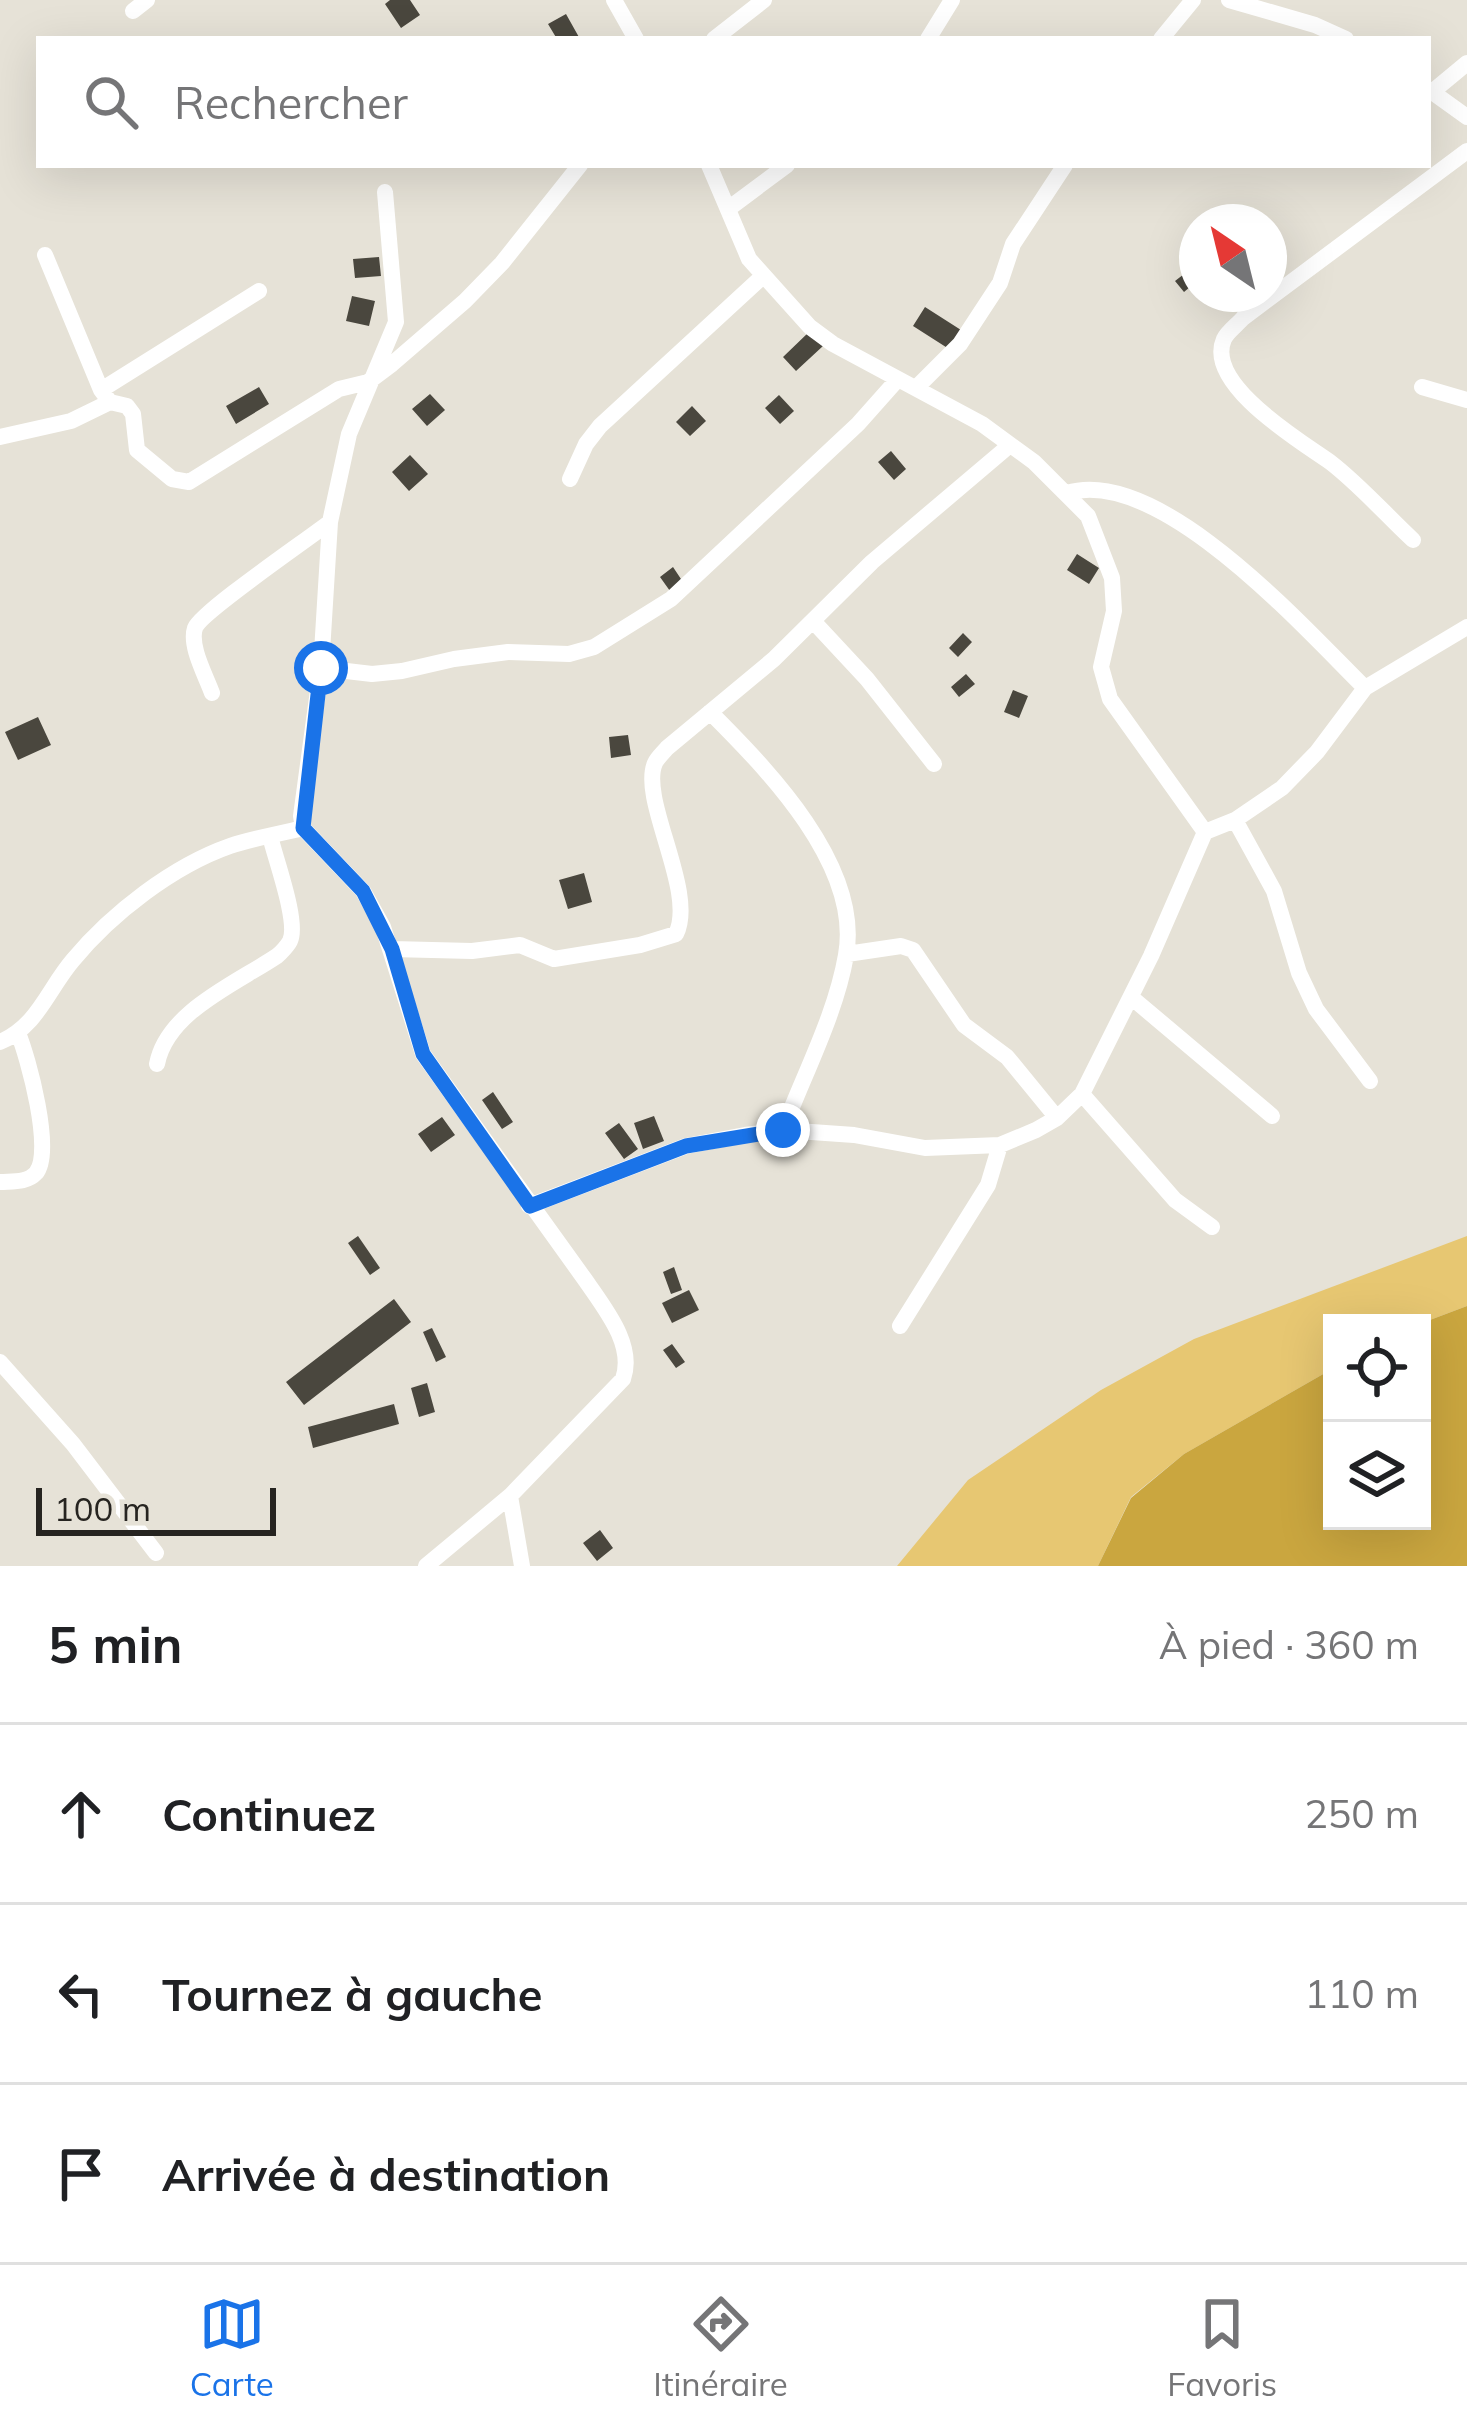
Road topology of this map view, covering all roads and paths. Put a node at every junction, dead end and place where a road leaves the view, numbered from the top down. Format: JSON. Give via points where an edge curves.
{"nodes":[{"id":1,"x":614,"y":0,"type":"edge"},
{"id":2,"x":764,"y":0,"type":"edge"},
{"id":3,"x":952,"y":0,"type":"edge"},
{"id":4,"x":1193,"y":0,"type":"edge"},
{"id":5,"x":1229,"y":0,"type":"edge"},
{"id":6,"x":634,"y":36,"type":"edge"},
{"id":7,"x":718,"y":36,"type":"edge"},
{"id":8,"x":930,"y":36,"type":"edge"},
{"id":9,"x":1163,"y":36,"type":"edge"},
{"id":10,"x":1339,"y":36,"type":"edge"},
{"id":11,"x":1467,"y":63,"type":"edge"},
{"id":12,"x":1431,"y":89,"type":"edge"},
{"id":13,"x":1431,"y":91,"type":"edge"},
{"id":14,"x":1467,"y":117,"type":"edge"},
{"id":15,"x":1467,"y":151,"type":"edge"},
{"id":16,"x":578,"y":168,"type":"edge"},
{"id":17,"x":710,"y":168,"type":"edge"},
{"id":18,"x":784,"y":168,"type":"edge"},
{"id":19,"x":1063,"y":168,"type":"edge"},
{"id":20,"x":386,"y":193,"type":"dead end"},
{"id":21,"x":728,"y":208,"type":"junction"},
{"id":22,"x":45,"y":255,"type":"dead end"},
{"id":23,"x":764,"y":276,"type":"junction"},
{"id":24,"x":259,"y":291,"type":"dead end"},
{"id":25,"x":898,"y":379,"type":"junction"},
{"id":26,"x":368,"y":382,"type":"junction"},
{"id":27,"x":1422,"y":387,"type":"dead end"},
{"id":28,"x":916,"y":388,"type":"junction"},
{"id":29,"x":106,"y":396,"type":"junction"},
{"id":30,"x":1467,"y":400,"type":"edge"},
{"id":31,"x":0,"y":437,"type":"edge"},
{"id":32,"x":1010,"y":445,"type":"junction"},
{"id":33,"x":570,"y":479,"type":"dead end"},
{"id":34,"x":1067,"y":494,"type":"junction"},
{"id":35,"x":330,"y":521,"type":"junction"},
{"id":36,"x":1413,"y":540,"type":"dead end"},
{"id":37,"x":813,"y":621,"type":"junction"},
{"id":38,"x":1467,"y":627,"type":"edge"},
{"id":39,"x":321,"y":668,"type":"junction"},
{"id":40,"x":1365,"y":688,"type":"junction"},
{"id":41,"x":212,"y":693,"type":"dead end"},
{"id":42,"x":710,"y":712,"type":"junction"},
{"id":43,"x":934,"y":764,"type":"dead end"},
{"id":44,"x":1235,"y":820,"type":"junction"},
{"id":45,"x":303,"y":828,"type":"junction"},
{"id":46,"x":1204,"y":832,"type":"junction"},
{"id":47,"x":269,"y":836,"type":"junction"},
{"id":48,"x":392,"y":949,"type":"junction"},
{"id":49,"x":847,"y":954,"type":"junction"},
{"id":50,"x":1131,"y":997,"type":"junction"},
{"id":51,"x":7,"y":1036,"type":"edge"},
{"id":52,"x":157,"y":1064,"type":"dead end"},
{"id":53,"x":1370,"y":1082,"type":"dead end"},
{"id":54,"x":1082,"y":1094,"type":"junction"},
{"id":55,"x":1272,"y":1116,"type":"dead end"},
{"id":56,"x":1057,"y":1118,"type":"junction"},
{"id":57,"x":783,"y":1130,"type":"junction"},
{"id":58,"x":1000,"y":1145,"type":"junction"},
{"id":59,"x":0,"y":1182,"type":"edge"},
{"id":60,"x":530,"y":1206,"type":"junction"},
{"id":61,"x":1212,"y":1227,"type":"dead end"},
{"id":62,"x":900,"y":1326,"type":"dead end"},
{"id":63,"x":0,"y":1362,"type":"edge"},
{"id":64,"x":510,"y":1496,"type":"junction"},
{"id":65,"x":156,"y":1553,"type":"dead end"},
{"id":66,"x":426,"y":1566,"type":"edge"},
{"id":67,"x":522,"y":1566,"type":"edge"}],
"edges":[{"from":1,"to":6,"type":"street"},
{"from":2,"to":7,"type":"street"},
{"from":3,"to":8,"type":"street"},
{"from":4,"to":9,"type":"street"},
{"from":5,"to":10,"type":"street"},
{"from":11,"to":12,"type":"street"},
{"from":13,"to":14,"type":"street"},
{"from":15,"to":36,"type":"street","via":[[1224,339],[1222,356],[1258,413],[1331,464]]},
{"from":16,"to":26,"type":"street","via":[[465,301]]},
{"from":17,"to":21,"type":"street"},
{"from":18,"to":21,"type":"street"},
{"from":19,"to":28,"type":"street","via":[[1012,244],[1000,283],[971,328]]},
{"from":20,"to":26,"type":"street","via":[[396,322]]},
{"from":21,"to":23,"type":"street","via":[[737,238]]},
{"from":22,"to":29,"type":"street"},
{"from":23,"to":25,"type":"street","via":[[810,327]]},
{"from":23,"to":33,"type":"street","via":[[600,426]]},
{"from":24,"to":29,"type":"street"},
{"from":25,"to":28,"type":"street"},
{"from":25,"to":39,"type":"street","via":[[671,599],[595,646],[372,674]]},
{"from":26,"to":29,"type":"street","via":[[339,389],[189,482],[172,479],[137,450],[133,414]]},
{"from":26,"to":35,"type":"street"},
{"from":27,"to":30,"type":"street"},
{"from":28,"to":32,"type":"street"},
{"from":29,"to":31,"type":"street","via":[[70,422]]},
{"from":32,"to":34,"type":"street"},
{"from":32,"to":37,"type":"street"},
{"from":34,"to":40,"type":"street","via":[[1126,494],[1232,560]]},
{"from":34,"to":46,"type":"street","via":[[1088,517],[1112,578],[1114,611],[1101,667],[1110,698]]},
{"from":35,"to":39,"type":"street"},
{"from":35,"to":41,"type":"street","via":[[196,626]]},
{"from":37,"to":42,"type":"street"},
{"from":37,"to":43,"type":"street"},
{"from":38,"to":40,"type":"street"},
{"from":39,"to":45,"type":"street"},
{"from":40,"to":44,"type":"street","via":[[1318,752]]},
{"from":42,"to":48,"type":"street","via":[[655,763],[680,920],[672,937],[554,958],[520,945]]},
{"from":42,"to":49,"type":"street","via":[[824,850],[841,883]]},
{"from":44,"to":46,"type":"street"},
{"from":44,"to":53,"type":"street","via":[[1274,891],[1316,1010]]},
{"from":45,"to":47,"type":"street"},
{"from":45,"to":48,"type":"street","via":[[363,891]]},
{"from":46,"to":50,"type":"street"},
{"from":47,"to":51,"type":"street","via":[[176,872],[73,960],[32,1022]]},
{"from":47,"to":52,"type":"street","via":[[290,943],[176,1024]]},
{"from":48,"to":60,"type":"street","via":[[423,1054]]},
{"from":49,"to":56,"type":"street","via":[[914,950],[964,1025],[1007,1057]]},
{"from":49,"to":57,"type":"street"},
{"from":50,"to":54,"type":"street"},
{"from":50,"to":55,"type":"street"},
{"from":51,"to":59,"type":"street","via":[[31,1063],[42,1149],[34,1176]]},
{"from":54,"to":56,"type":"street"},
{"from":54,"to":61,"type":"street","via":[[1160,1184]]},
{"from":56,"to":58,"type":"street"},
{"from":57,"to":58,"type":"street","via":[[925,1148]]},
{"from":57,"to":60,"type":"street","via":[[686,1146]]},
{"from":58,"to":62,"type":"street","via":[[988,1185]]},
{"from":60,"to":64,"type":"street","via":[[609,1316],[628,1364],[623,1379]]},
{"from":63,"to":65,"type":"street"},
{"from":64,"to":66,"type":"street"},
{"from":64,"to":67,"type":"street"}]}
